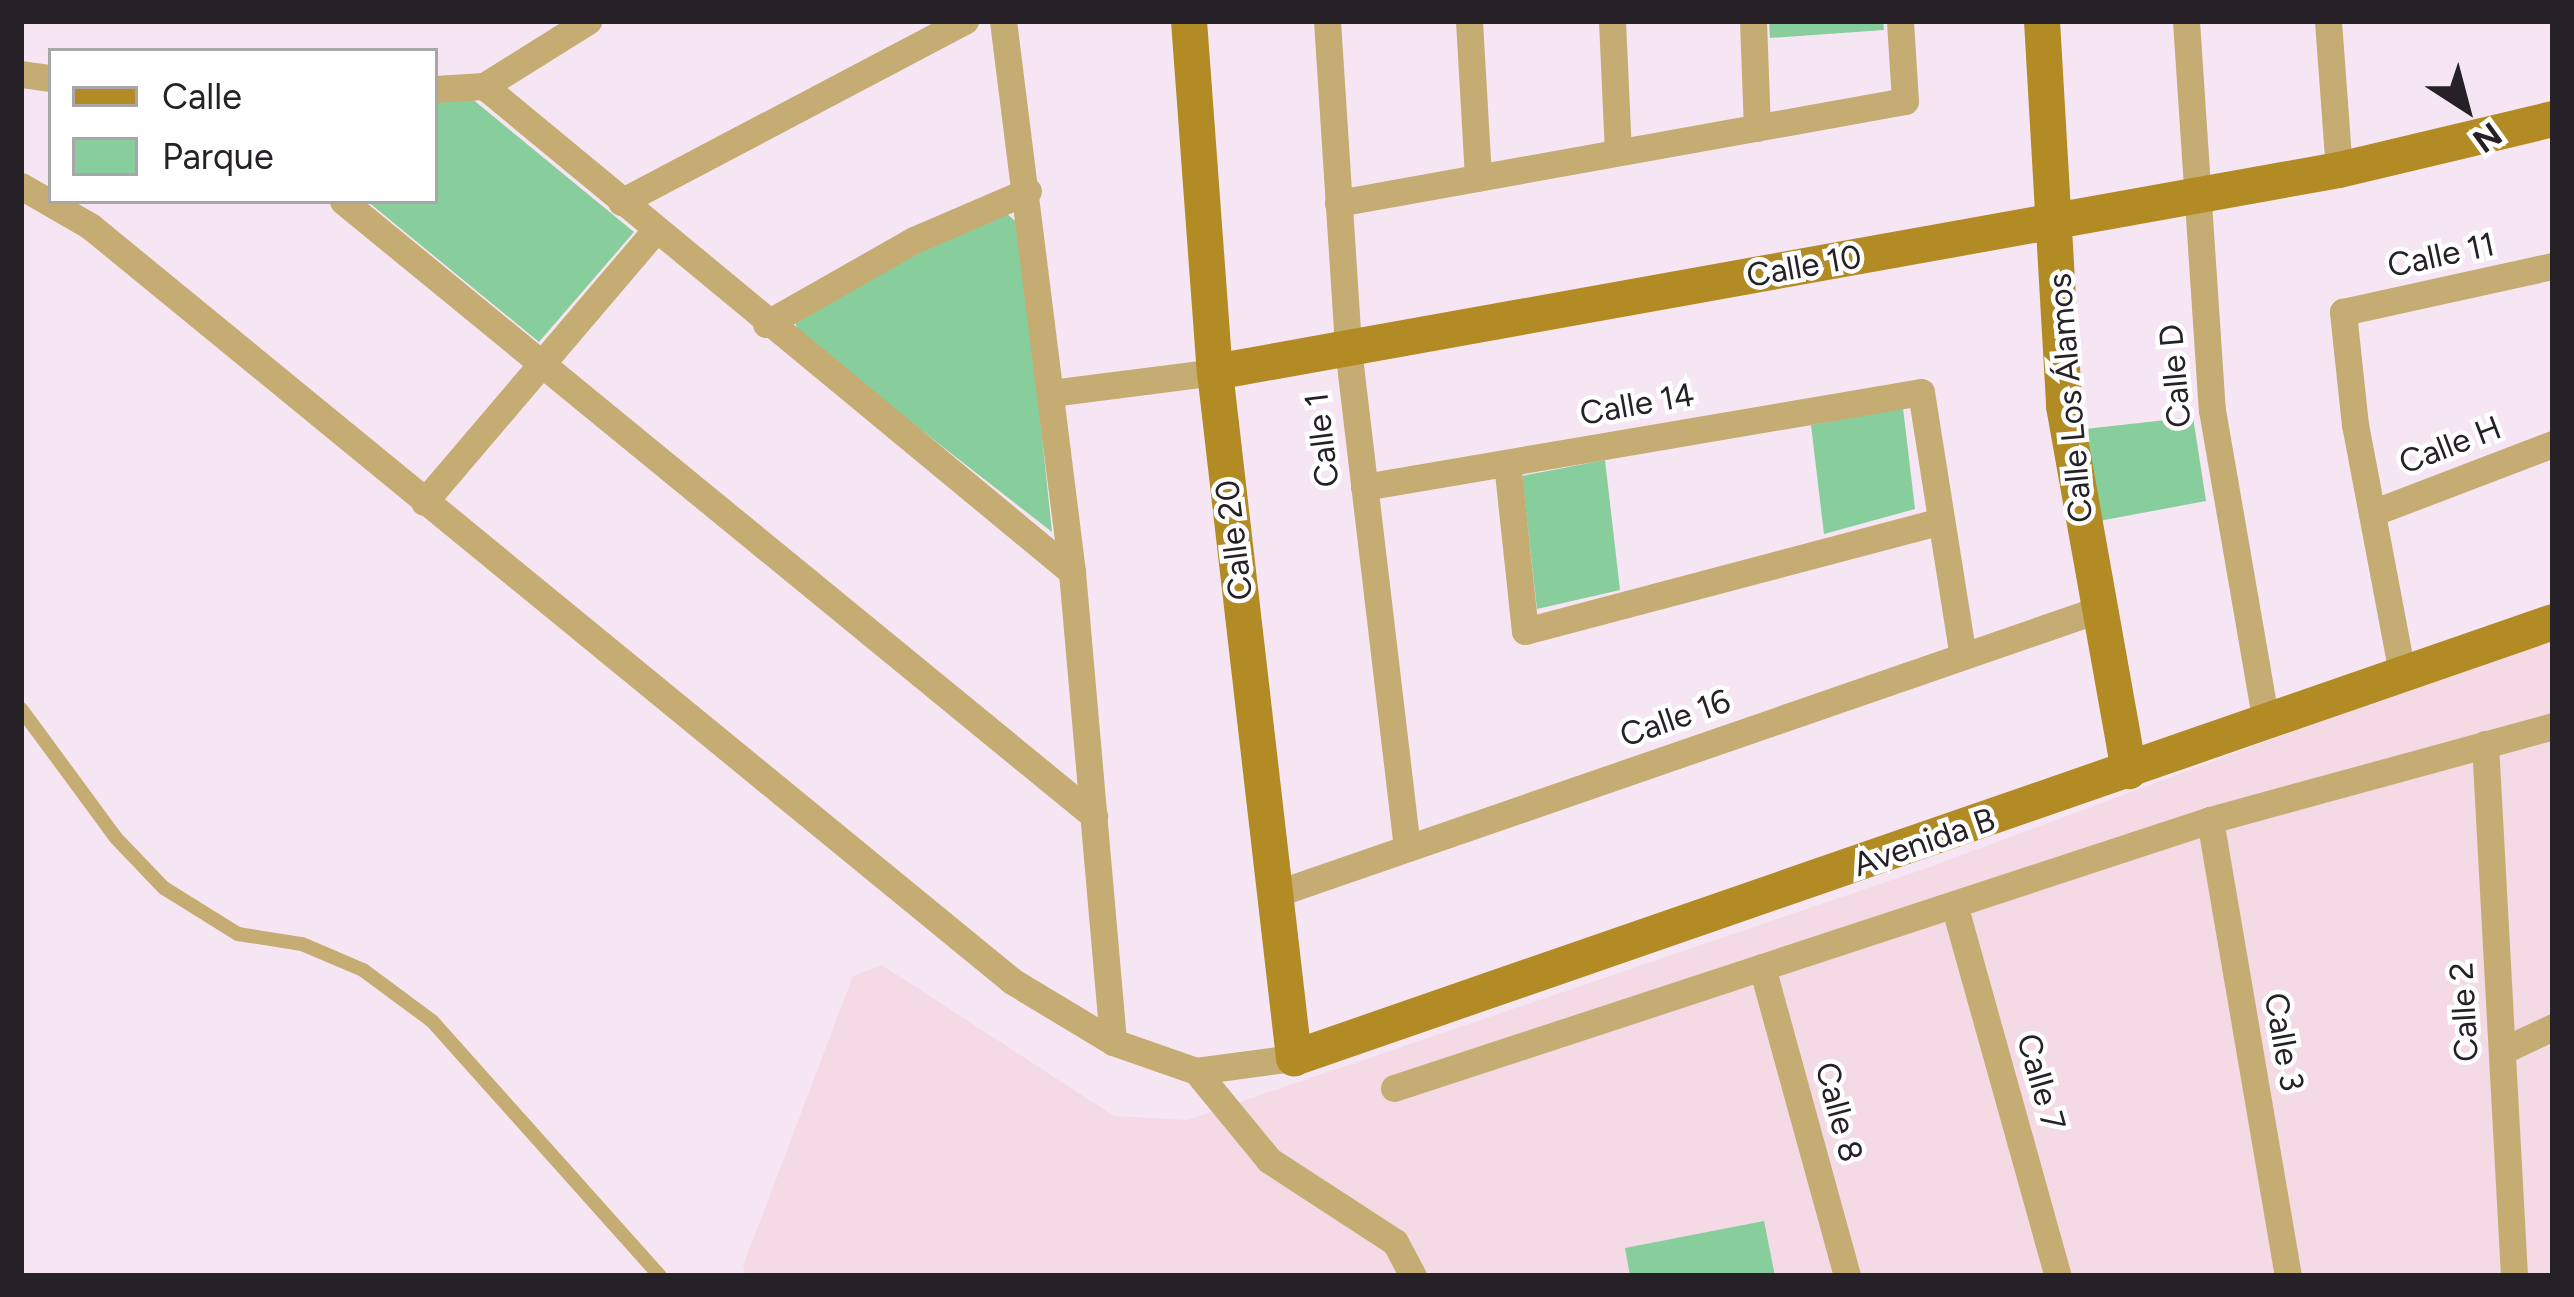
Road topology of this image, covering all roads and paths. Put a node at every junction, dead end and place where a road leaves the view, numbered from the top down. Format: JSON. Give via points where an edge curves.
{"nodes":[{"id":1,"x":588,"y":21,"type":"edge"},
{"id":2,"x":965,"y":21,"type":"edge"},
{"id":3,"x":1003,"y":21,"type":"edge"},
{"id":4,"x":1189,"y":21,"type":"edge"},
{"id":5,"x":1327,"y":21,"type":"edge"},
{"id":6,"x":1469,"y":21,"type":"edge"},
{"id":7,"x":1612,"y":21,"type":"edge"},
{"id":8,"x":1753,"y":21,"type":"edge"},
{"id":9,"x":1900,"y":21,"type":"edge"},
{"id":10,"x":2042,"y":21,"type":"edge"},
{"id":11,"x":2186,"y":21,"type":"edge"},
{"id":12,"x":2331,"y":22,"type":"edge"},
{"id":13,"x":484,"y":86,"type":"junction"},
{"id":14,"x":438,"y":89,"type":"edge"},
{"id":15,"x":2553,"y":119,"type":"edge"},
{"id":16,"x":1756,"y":128,"type":"junction"},
{"id":17,"x":1618,"y":152,"type":"junction"},
{"id":18,"x":2339,"y":170,"type":"junction"},
{"id":19,"x":1478,"y":178,"type":"junction"},
{"id":20,"x":21,"y":186,"type":"edge"},
{"id":21,"x":1028,"y":191,"type":"junction"},
{"id":22,"x":2197,"y":196,"type":"junction"},
{"id":23,"x":48,"y":202,"type":"edge"},
{"id":24,"x":621,"y":202,"type":"junction"},
{"id":25,"x":1338,"y":203,"type":"junction"},
{"id":26,"x":52,"y":204,"type":"edge"},
{"id":27,"x":347,"y":204,"type":"edge"},
{"id":28,"x":2055,"y":220,"type":"junction"},
{"id":29,"x":655,"y":231,"type":"junction"},
{"id":30,"x":2553,"y":266,"type":"edge"},
{"id":31,"x":766,"y":324,"type":"junction"},
{"id":32,"x":1348,"y":348,"type":"junction"},
{"id":33,"x":541,"y":365,"type":"junction"},
{"id":34,"x":1215,"y":372,"type":"junction"},
{"id":35,"x":1051,"y":393,"type":"junction"},
{"id":36,"x":2553,"y":444,"type":"edge"},
{"id":37,"x":1507,"y":463,"type":"junction"},
{"id":38,"x":1364,"y":487,"type":"junction"},
{"id":39,"x":424,"y":502,"type":"junction"},
{"id":40,"x":2372,"y":513,"type":"junction"},
{"id":41,"x":1939,"y":522,"type":"junction"},
{"id":42,"x":1072,"y":572,"type":"junction"},
{"id":43,"x":2097,"y":610,"type":"junction"},
{"id":44,"x":2553,"y":622,"type":"edge"},
{"id":45,"x":1963,"y":656,"type":"junction"},
{"id":46,"x":2402,"y":673,"type":"junction"},
{"id":47,"x":21,"y":709,"type":"edge"},
{"id":48,"x":2266,"y":722,"type":"junction"},
{"id":49,"x":2553,"y":726,"type":"edge"},
{"id":50,"x":2485,"y":745,"type":"junction"},
{"id":51,"x":2129,"y":771,"type":"junction"},
{"id":52,"x":1094,"y":816,"type":"junction"},
{"id":53,"x":2210,"y":820,"type":"junction"},
{"id":54,"x":1407,"y":848,"type":"junction"},
{"id":55,"x":1275,"y":894,"type":"junction"},
{"id":56,"x":1955,"y":908,"type":"junction"},
{"id":57,"x":1762,"y":967,"type":"junction"},
{"id":58,"x":2553,"y":1027,"type":"edge"},
{"id":59,"x":1112,"y":1042,"type":"junction"},
{"id":60,"x":2502,"y":1052,"type":"junction"},
{"id":61,"x":1294,"y":1058,"type":"junction"},
{"id":62,"x":1196,"y":1071,"type":"junction"},
{"id":63,"x":1394,"y":1088,"type":"dead end"},
{"id":64,"x":660,"y":1276,"type":"edge"},
{"id":65,"x":1413,"y":1276,"type":"edge"},
{"id":66,"x":1847,"y":1276,"type":"edge"},
{"id":67,"x":2057,"y":1276,"type":"edge"},
{"id":68,"x":2288,"y":1276,"type":"edge"},
{"id":69,"x":2514,"y":1276,"type":"edge"}],
"edges":[{"from":1,"to":13,"type":"street"},
{"from":2,"to":24,"type":"street"},
{"from":3,"to":21,"type":"street"},
{"from":4,"to":34,"type":"street","name":"Calle 20"},
{"from":5,"to":25,"type":"street","name":"Calle 1"},
{"from":6,"to":19,"type":"street"},
{"from":7,"to":17,"type":"street"},
{"from":8,"to":16,"type":"street"},
{"from":9,"to":16,"type":"street","via":[[1905,101]]},
{"from":10,"to":28,"type":"street","name":"Calle Los Álamos"},
{"from":11,"to":22,"type":"street","name":"Calle D"},
{"from":12,"to":18,"type":"street"},
{"from":13,"to":14,"type":"street"},
{"from":13,"to":24,"type":"street"},
{"from":15,"to":18,"type":"street","name":"Calle 10"},
{"from":16,"to":17,"type":"street"},
{"from":17,"to":19,"type":"street"},
{"from":18,"to":22,"type":"street","name":"Calle 10"},
{"from":19,"to":25,"type":"street"},
{"from":20,"to":23,"type":"street"},
{"from":21,"to":31,"type":"street","via":[[914,240]]},
{"from":21,"to":35,"type":"street"},
{"from":22,"to":28,"type":"street","name":"Calle 10"},
{"from":22,"to":48,"type":"street","name":"Calle D","via":[[2212,410]]},
{"from":24,"to":29,"type":"street"},
{"from":25,"to":32,"type":"street","name":"Calle 1"},
{"from":26,"to":39,"type":"street","via":[[90,226]]},
{"from":27,"to":33,"type":"street"},
{"from":28,"to":32,"type":"street","name":"Calle 10"},
{"from":28,"to":43,"type":"street","name":"Calle Los Álamos","via":[[2064,406]]},
{"from":29,"to":31,"type":"street"},
{"from":29,"to":33,"type":"street"},
{"from":30,"to":40,"type":"street","name":"Calle 11","via":[[2343,312]]},
{"from":31,"to":42,"type":"street"},
{"from":32,"to":34,"type":"street","name":"Calle 10"},
{"from":32,"to":38,"type":"street","name":"Calle 1"},
{"from":33,"to":39,"type":"street"},
{"from":33,"to":52,"type":"street"},
{"from":34,"to":35,"type":"street","name":"Calle 10"},
{"from":34,"to":55,"type":"street","name":"Calle 20"},
{"from":35,"to":42,"type":"street"},
{"from":36,"to":40,"type":"street","name":"Calle H"},
{"from":37,"to":38,"type":"street","name":"Calle 14"},
{"from":37,"to":41,"type":"street","name":"Calle 14","via":[[1921,392]]},
{"from":37,"to":41,"type":"street","via":[[1526,631]]},
{"from":38,"to":54,"type":"street","name":"Calle 1"},
{"from":39,"to":59,"type":"street","via":[[945,928]]},
{"from":40,"to":46,"type":"street"},
{"from":41,"to":45,"type":"street"},
{"from":42,"to":52,"type":"street"},
{"from":43,"to":45,"type":"street","name":"Calle 16"},
{"from":43,"to":51,"type":"street","name":"Calle Los Álamos"},
{"from":44,"to":46,"type":"street","name":"Avenida B"},
{"from":45,"to":54,"type":"street","name":"Calle 16"},
{"from":46,"to":48,"type":"street","name":"Avenida B"},
{"from":47,"to":64,"type":"lane","via":[[164,888],[238,934],[302,944],[363,970],[432,1021]]},
{"from":48,"to":51,"type":"street","name":"Avenida B"},
{"from":49,"to":50,"type":"street"},
{"from":50,"to":53,"type":"street"},
{"from":50,"to":60,"type":"street","name":"Calle 2"},
{"from":51,"to":61,"type":"street","name":"Avenida B"},
{"from":52,"to":59,"type":"street"},
{"from":53,"to":56,"type":"street"},
{"from":53,"to":68,"type":"street","name":"Calle 3"},
{"from":54,"to":55,"type":"street","name":"Calle 16"},
{"from":55,"to":61,"type":"street","name":"Calle 20"},
{"from":56,"to":57,"type":"street"},
{"from":56,"to":67,"type":"street","name":"Calle 7"},
{"from":57,"to":63,"type":"street"},
{"from":57,"to":66,"type":"street","name":"Calle 8"},
{"from":58,"to":60,"type":"street"},
{"from":59,"to":62,"type":"street"},
{"from":60,"to":69,"type":"street","name":"Calle 2"},
{"from":61,"to":62,"type":"street"},
{"from":62,"to":65,"type":"street","via":[[1261,1153],[1395,1242]]}]}
